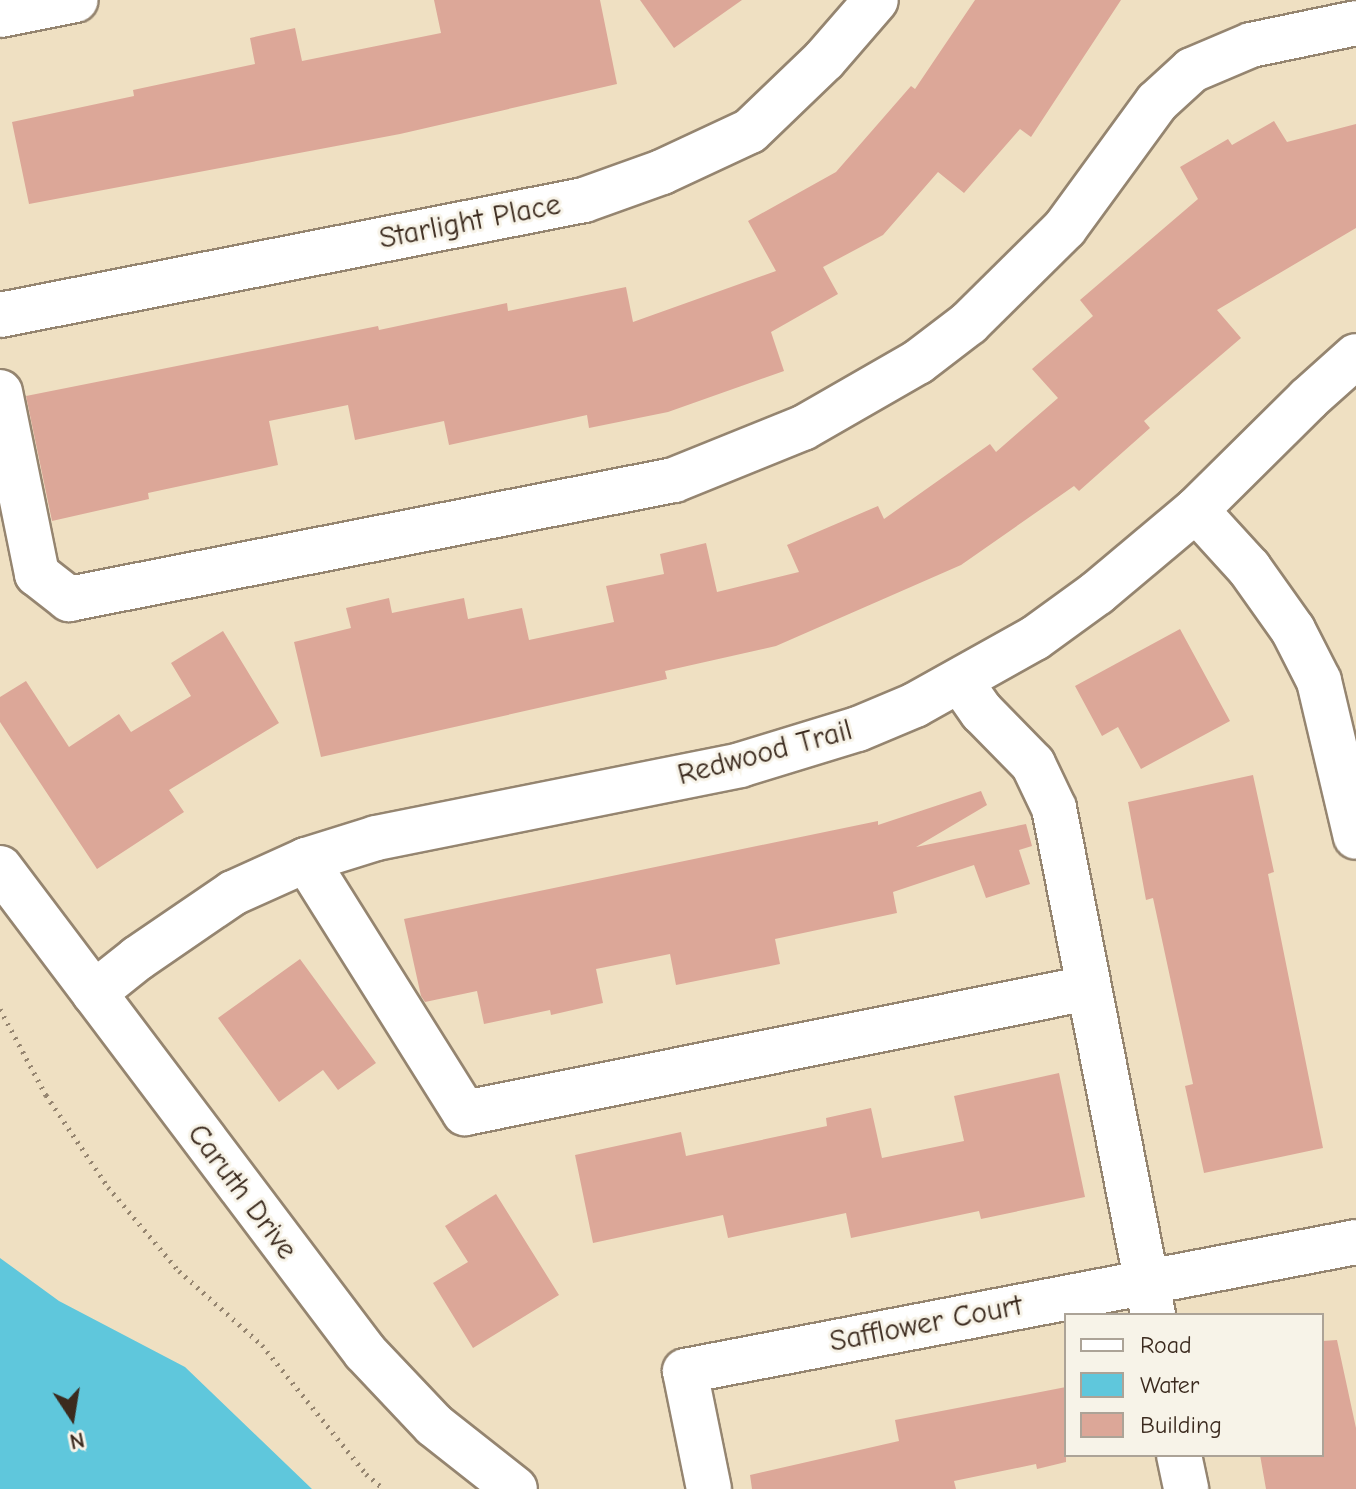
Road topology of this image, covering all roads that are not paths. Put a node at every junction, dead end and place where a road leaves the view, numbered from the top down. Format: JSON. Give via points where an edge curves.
{"nodes":[{"id":1,"x":76,"y":0,"type":"edge"},
{"id":2,"x":876,"y":0,"type":"edge"},
{"id":3,"x":0,"y":15,"type":"edge"},
{"id":4,"x":1356,"y":23,"type":"edge"},
{"id":5,"x":0,"y":315,"type":"edge"},
{"id":6,"x":1356,"y":356,"type":"edge"},
{"id":7,"x":0,"y":392,"type":"edge"},
{"id":8,"x":1196,"y":510,"type":"junction"},
{"id":9,"x":960,"y":681,"type":"junction"},
{"id":10,"x":1356,"y":837,"type":"edge"},
{"id":11,"x":306,"y":860,"type":"junction"},
{"id":12,"x":0,"y":868,"type":"edge"},
{"id":13,"x":1088,"y":988,"type":"junction"},
{"id":14,"x":94,"y":993,"type":"junction"},
{"id":15,"x":1356,"y":1242,"type":"edge"},
{"id":16,"x":1150,"y":1298,"type":"edge"},
{"id":17,"x":1179,"y":1457,"type":"edge"},
{"id":18,"x":515,"y":1489,"type":"edge"},
{"id":19,"x":709,"y":1489,"type":"edge"},
{"id":20,"x":1186,"y":1489,"type":"edge"}],
"edges":[{"from":1,"to":3,"type":"street"},
{"from":2,"to":5,"type":"street","name":"Starlight Place","via":[[824,60],[750,131],[662,172],[584,200]]},
{"from":4,"to":7,"type":"street","via":[[1251,45],[1192,70],[1157,102],[1065,228],[969,323],[918,362],[803,428],[674,480],[69,599],[37,574]]},
{"from":6,"to":8,"type":"street","name":"Redwood Trail"},
{"from":8,"to":9,"type":"street","name":"Redwood Trail","via":[[1035,638]]},
{"from":8,"to":10,"type":"street","via":[[1249,568],[1293,630],[1319,681]]},
{"from":9,"to":11,"type":"street","name":"Redwood Trail","via":[[858,729],[755,761],[376,838]]},
{"from":9,"to":13,"type":"street","via":[[1045,785],[1054,808]]},
{"from":11,"to":13,"type":"street","via":[[465,1113]]},
{"from":11,"to":14,"type":"street","name":"Redwood Trail","via":[[233,893]]},
{"from":12,"to":14,"type":"street","name":"Caruth Drive"},
{"from":13,"to":16,"type":"street"},
{"from":14,"to":18,"type":"street","name":"Caruth Drive","via":[[365,1352],[434,1425]]},
{"from":15,"to":16,"type":"street","name":"Safflower Court"},
{"from":16,"to":19,"type":"street","name":"Safflower Court","via":[[685,1371]]},
{"from":17,"to":20,"type":"street"}]}
